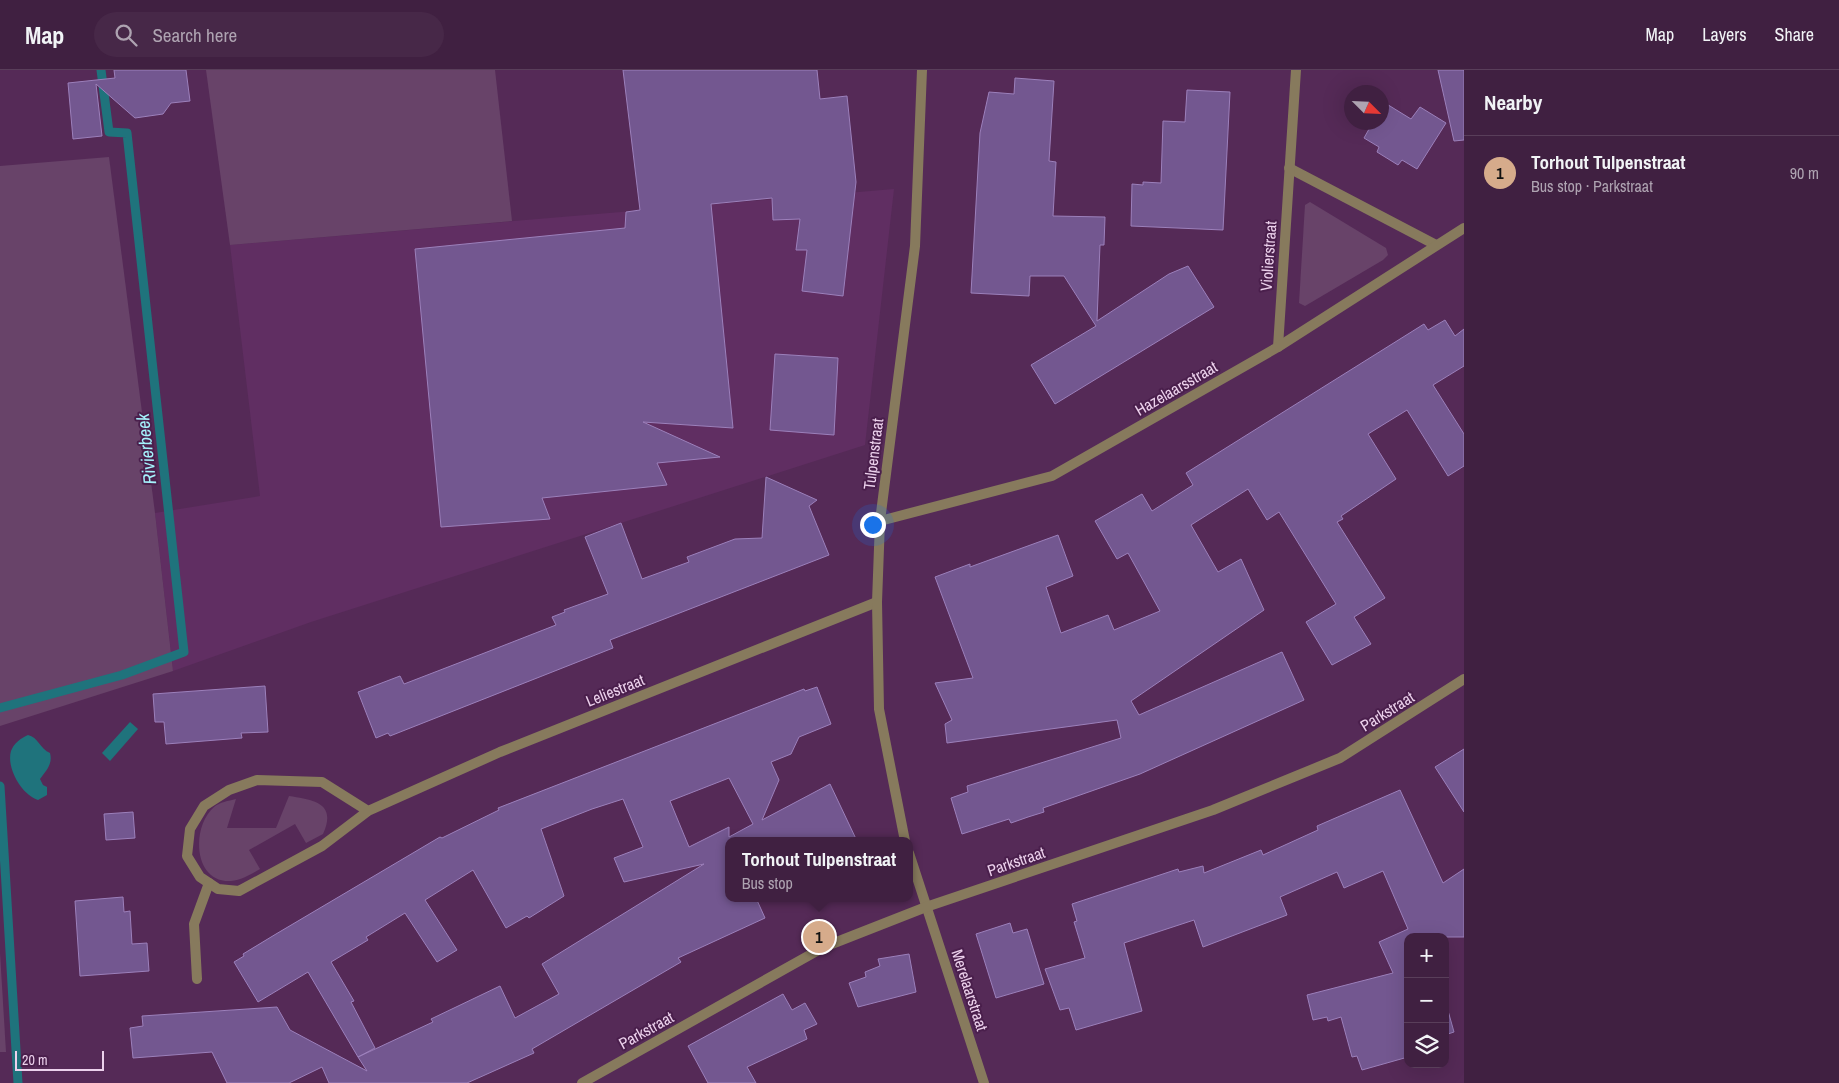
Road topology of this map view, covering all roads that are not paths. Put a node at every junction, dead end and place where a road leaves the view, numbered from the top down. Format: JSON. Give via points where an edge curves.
{"nodes":[{"id":1,"x":922,"y":70,"type":"edge"},
{"id":2,"x":1296,"y":70,"type":"edge"},
{"id":3,"x":1289,"y":168,"type":"junction"},
{"id":4,"x":1464,"y":228,"type":"edge"},
{"id":5,"x":1436,"y":245,"type":"junction"},
{"id":6,"x":1278,"y":347,"type":"junction"},
{"id":7,"x":880,"y":521,"type":"junction"},
{"id":8,"x":877,"y":602,"type":"junction"},
{"id":9,"x":1464,"y":680,"type":"edge"},
{"id":10,"x":368,"y":811,"type":"junction"},
{"id":11,"x":904,"y":837,"type":"edge"},
{"id":12,"x":913,"y":866,"type":"edge"},
{"id":13,"x":209,"y":883,"type":"junction"},
{"id":14,"x":926,"y":907,"type":"junction"},
{"id":15,"x":197,"y":979,"type":"dead end"},
{"id":16,"x":582,"y":1083,"type":"edge"},
{"id":17,"x":984,"y":1083,"type":"edge"}],
"edges":[{"from":1,"to":7,"type":"street","name":"Tulpenstraat","via":[[915,246]]},
{"from":2,"to":3,"type":"street","name":"Violierstraat"},
{"from":3,"to":5,"type":"street"},
{"from":3,"to":6,"type":"street","name":"Violierstraat"},
{"from":4,"to":5,"type":"street","name":"Hazelaarsstraat"},
{"from":5,"to":6,"type":"street","name":"Hazelaarsstraat"},
{"from":6,"to":7,"type":"street","name":"Hazelaarsstraat","via":[[1052,476]]},
{"from":7,"to":8,"type":"street","name":"Tulpenstraat"},
{"from":8,"to":10,"type":"street","name":"Leliestraat","via":[[500,752]]},
{"from":8,"to":11,"type":"street","name":"Tulpenstraat","via":[[879,709]]},
{"from":9,"to":14,"type":"street","name":"Parkstraat","via":[[1340,758],[1213,810]]},
{"from":10,"to":13,"type":"street","name":"Leliestraat","via":[[322,846],[239,890],[218,889]]},
{"from":10,"to":13,"type":"street","via":[[322,782],[257,780],[229,790],[204,806],[190,829],[187,856],[200,877]]},
{"from":12,"to":14,"type":"street"},
{"from":13,"to":15,"type":"street","via":[[194,924]]},
{"from":14,"to":16,"type":"street","name":"Parkstraat","via":[[824,948]]},
{"from":14,"to":17,"type":"street","name":"Merelaarstraat"}]}
